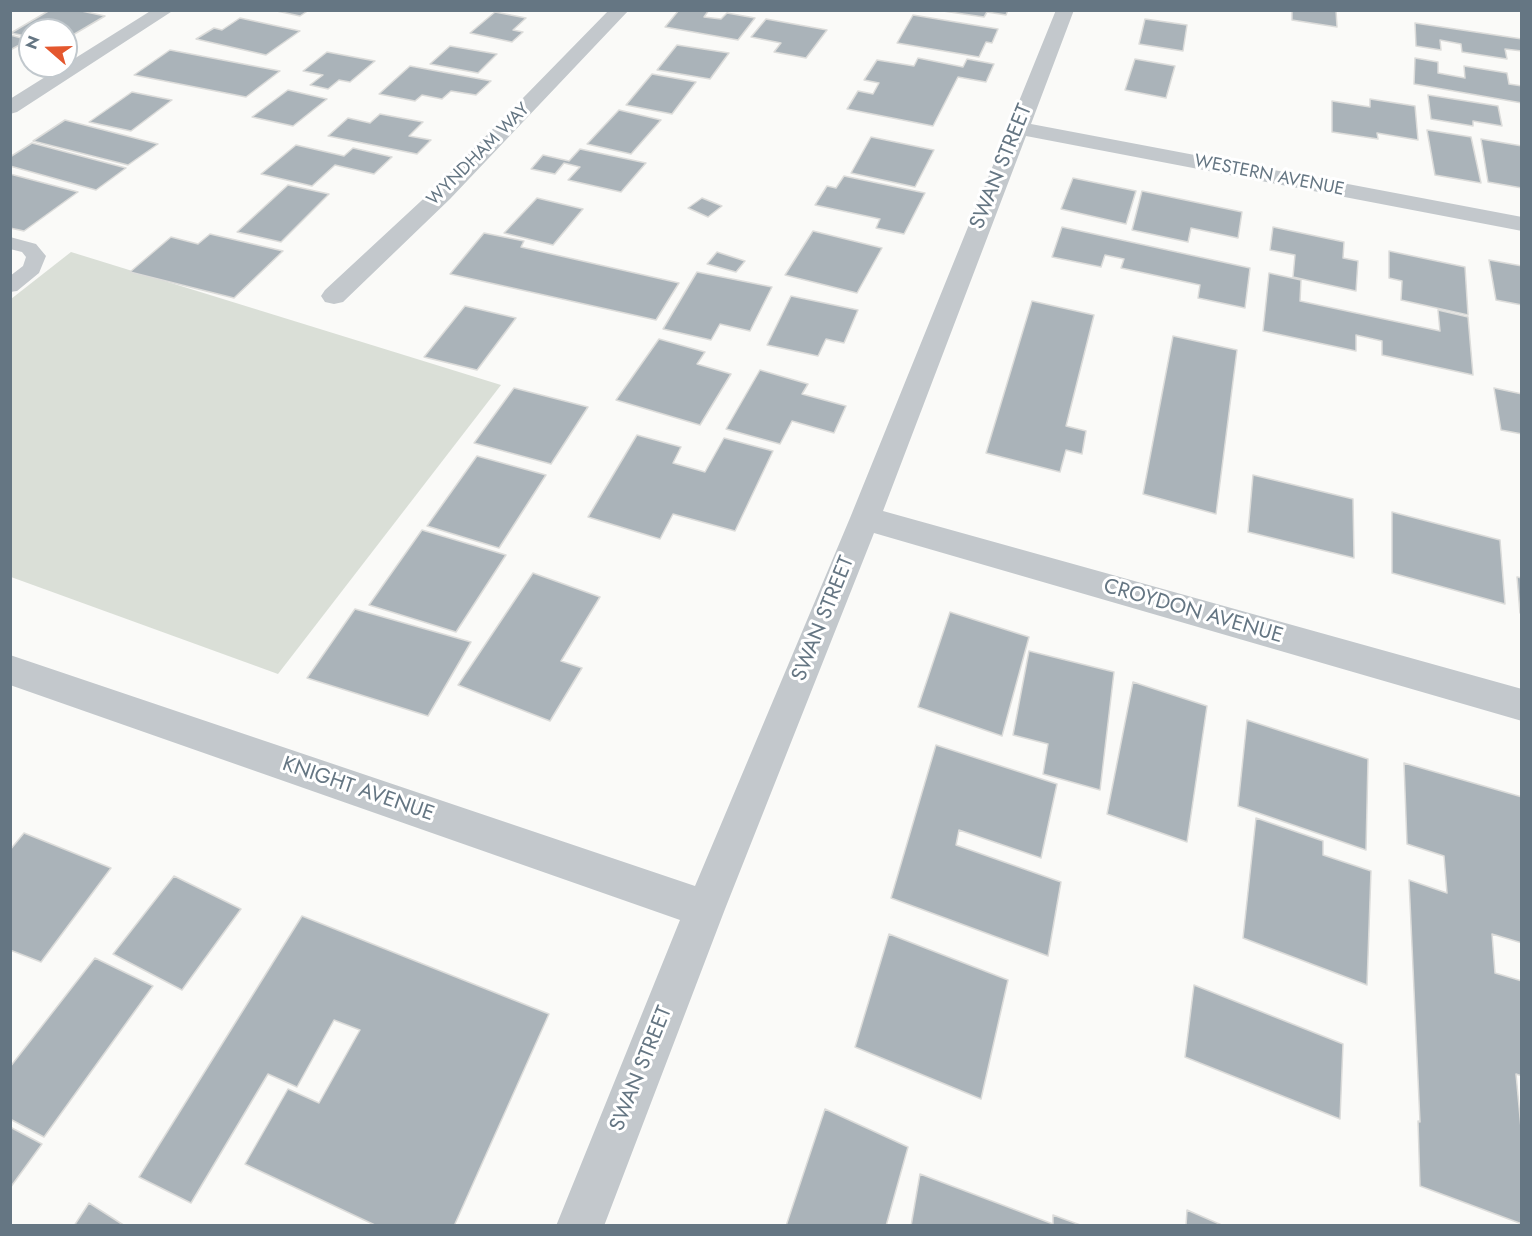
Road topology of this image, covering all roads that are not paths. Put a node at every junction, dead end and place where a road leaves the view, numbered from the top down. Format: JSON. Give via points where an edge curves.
{"nodes":[{"id":1,"x":165,"y":10,"type":"edge"},
{"id":2,"x":620,"y":10,"type":"edge"},
{"id":3,"x":1065,"y":10,"type":"edge"},
{"id":4,"x":10,"y":108,"type":"edge"},
{"id":5,"x":1017,"y":128,"type":"junction"},
{"id":6,"x":1521,"y":224,"type":"edge"},
{"id":7,"x":10,"y":243,"type":"edge"},
{"id":8,"x":10,"y":286,"type":"edge"},
{"id":9,"x":334,"y":296,"type":"dead end"},
{"id":10,"x":865,"y":518,"type":"junction"},
{"id":11,"x":10,"y":670,"type":"edge"},
{"id":12,"x":1521,"y":705,"type":"edge"},
{"id":13,"x":705,"y":909,"type":"junction"},
{"id":14,"x":580,"y":1226,"type":"edge"}],
"edges":[{"from":1,"to":4,"type":"street"},
{"from":2,"to":9,"type":"street","name":"WYNDHAM WAY","via":[[442,194]]},
{"from":3,"to":5,"type":"street","name":"SWAN STREET"},
{"from":5,"to":6,"type":"street","name":"WESTERN AVENUE"},
{"from":5,"to":10,"type":"street","name":"SWAN STREET"},
{"from":7,"to":8,"type":"lane","via":[[29,248],[36,256],[32,269]]},
{"from":10,"to":12,"type":"street","name":"CROYDON AVENUE"},
{"from":10,"to":13,"type":"street","name":"SWAN STREET"},
{"from":11,"to":13,"type":"street","name":"KNIGHT AVENUE"},
{"from":13,"to":14,"type":"street","name":"SWAN STREET"}]}
